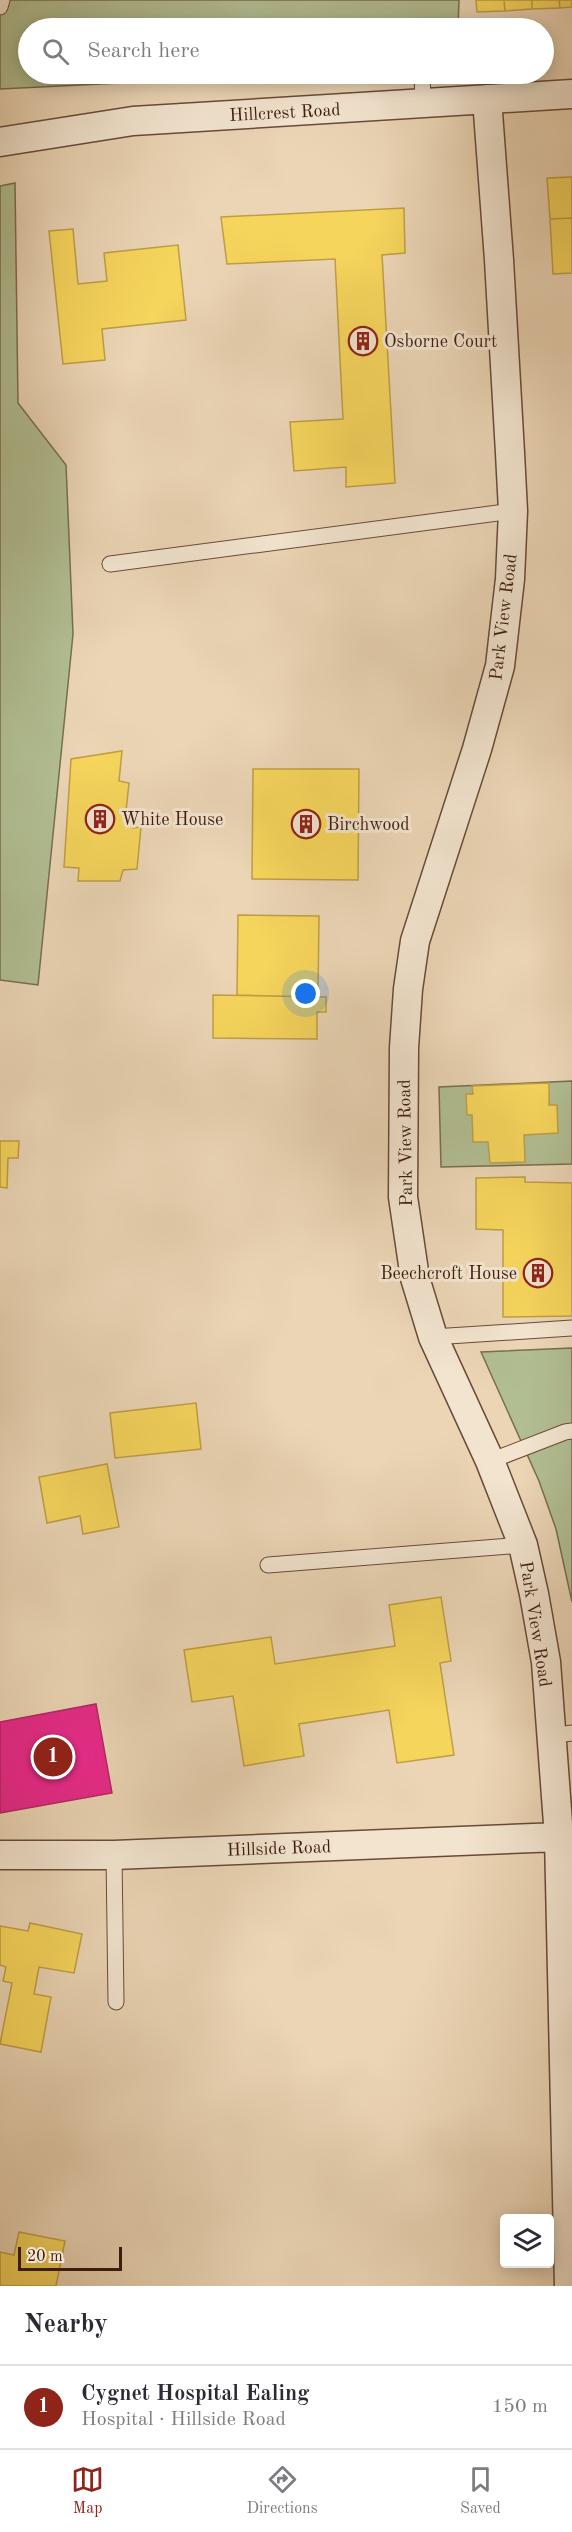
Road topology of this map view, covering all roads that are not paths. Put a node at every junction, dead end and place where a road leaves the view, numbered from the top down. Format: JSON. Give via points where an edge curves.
{"nodes":[{"id":1,"x":2,"y":0,"type":"edge"},
{"id":2,"x":0,"y":7,"type":"edge"},
{"id":3,"x":422,"y":84,"type":"edge"},
{"id":4,"x":572,"y":94,"type":"edge"},
{"id":5,"x":486,"y":99,"type":"junction"},
{"id":6,"x":423,"y":104,"type":"junction"},
{"id":7,"x":0,"y":142,"type":"edge"},
{"id":8,"x":513,"y":511,"type":"junction"},
{"id":9,"x":110,"y":564,"type":"dead end"},
{"id":10,"x":572,"y":1328,"type":"edge"},
{"id":11,"x":432,"y":1337,"type":"junction"},
{"id":12,"x":572,"y":1431,"type":"edge"},
{"id":13,"x":490,"y":1461,"type":"junction"},
{"id":14,"x":523,"y":1545,"type":"junction"},
{"id":15,"x":268,"y":1565,"type":"dead end"},
{"id":16,"x":561,"y":1735,"type":"edge"},
{"id":17,"x":558,"y":1837,"type":"junction"},
{"id":18,"x":0,"y":1855,"type":"edge"},
{"id":19,"x":114,"y":1855,"type":"junction"},
{"id":20,"x":116,"y":2002,"type":"dead end"},
{"id":21,"x":569,"y":2286,"type":"edge"}],
"edges":[{"from":1,"to":2,"type":"lane"},
{"from":3,"to":6,"type":"lane"},
{"from":4,"to":5,"type":"street","name":"Hillcrest Road"},
{"from":5,"to":6,"type":"street","name":"Hillcrest Road"},
{"from":5,"to":8,"type":"street","name":"Park View Road","via":[[500,260]]},
{"from":6,"to":7,"type":"street","name":"Hillcrest Road","via":[[133,121]]},
{"from":8,"to":9,"type":"lane"},
{"from":8,"to":11,"type":"street","name":"Park View Road","via":[[500,666],[415,941],[408,988],[403,1197],[415,1278]]},
{"from":10,"to":11,"type":"lane"},
{"from":11,"to":13,"type":"street","name":"Park View Road"},
{"from":12,"to":13,"type":"lane"},
{"from":13,"to":14,"type":"street","name":"Park View Road"},
{"from":14,"to":15,"type":"lane"},
{"from":14,"to":16,"type":"street","name":"Park View Road"},
{"from":16,"to":17,"type":"street","name":"Park View Road"},
{"from":17,"to":19,"type":"street","name":"Hillside Road"},
{"from":17,"to":21,"type":"street","name":"Park View Road"},
{"from":18,"to":19,"type":"street","name":"Hillside Road"},
{"from":19,"to":20,"type":"lane"}]}
